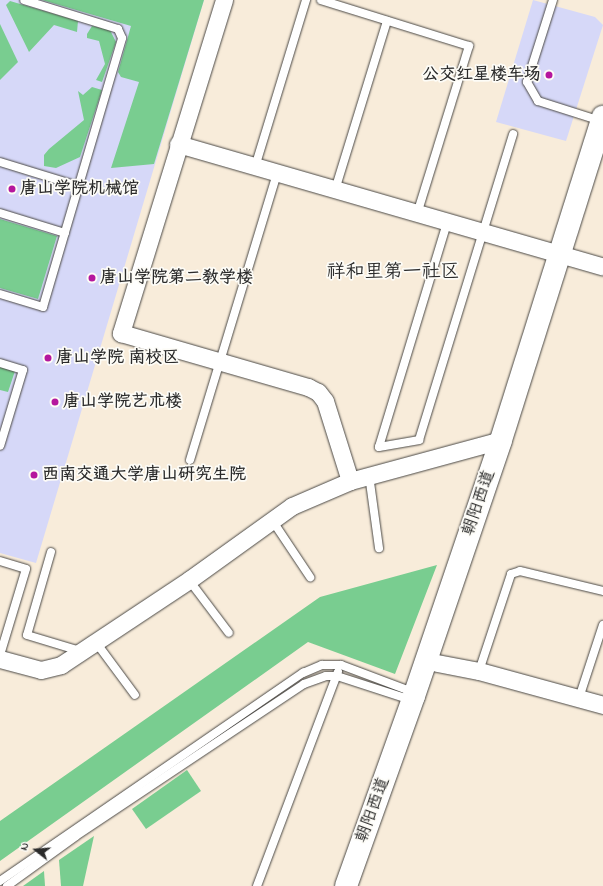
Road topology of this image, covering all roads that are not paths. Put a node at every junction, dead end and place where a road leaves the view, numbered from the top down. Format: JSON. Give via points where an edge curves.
{"nodes":[{"id":1,"x":24,"y":0,"type":"edge"},
{"id":2,"x":224,"y":0,"type":"edge"},
{"id":3,"x":306,"y":0,"type":"edge"},
{"id":4,"x":320,"y":0,"type":"edge"},
{"id":5,"x":553,"y":0,"type":"edge"},
{"id":6,"x":387,"y":20,"type":"junction"},
{"id":7,"x":603,"y":120,"type":"edge"},
{"id":8,"x":513,"y":134,"type":"dead end"},
{"id":9,"x":178,"y":144,"type":"junction"},
{"id":10,"x":603,"y":148,"type":"edge"},
{"id":11,"x":0,"y":162,"type":"edge"},
{"id":12,"x":255,"y":167,"type":"junction"},
{"id":13,"x":277,"y":173,"type":"junction"},
{"id":14,"x":78,"y":186,"type":"junction"},
{"id":15,"x":335,"y":190,"type":"junction"},
{"id":16,"x":0,"y":213,"type":"edge"},
{"id":17,"x":417,"y":214,"type":"junction"},
{"id":18,"x":447,"y":223,"type":"junction"},
{"id":19,"x":65,"y":233,"type":"junction"},
{"id":20,"x":484,"y":233,"type":"junction"},
{"id":21,"x":564,"y":256,"type":"junction"},
{"id":22,"x":603,"y":267,"type":"edge"},
{"id":23,"x":0,"y":294,"type":"edge"},
{"id":24,"x":220,"y":361,"type":"junction"},
{"id":25,"x":0,"y":363,"type":"edge"},
{"id":26,"x":501,"y":440,"type":"junction"},
{"id":27,"x":0,"y":446,"type":"edge"},
{"id":28,"x":190,"y":460,"type":"dead end"},
{"id":29,"x":369,"y":475,"type":"junction"},
{"id":30,"x":350,"y":481,"type":"junction"},
{"id":31,"x":272,"y":520,"type":"junction"},
{"id":32,"x":379,"y":548,"type":"dead end"},
{"id":33,"x":51,"y":552,"type":"dead end"},
{"id":34,"x":0,"y":561,"type":"edge"},
{"id":35,"x":310,"y":577,"type":"dead end"},
{"id":36,"x":189,"y":580,"type":"junction"},
{"id":37,"x":603,"y":591,"type":"edge"},
{"id":38,"x":603,"y":625,"type":"edge"},
{"id":39,"x":229,"y":633,"type":"dead end"},
{"id":40,"x":95,"y":641,"type":"junction"},
{"id":41,"x":80,"y":652,"type":"junction"},
{"id":42,"x":0,"y":655,"type":"edge"},
{"id":43,"x":0,"y":659,"type":"edge"},
{"id":44,"x":437,"y":663,"type":"junction"},
{"id":45,"x":341,"y":665,"type":"junction"},
{"id":46,"x":479,"y":671,"type":"junction"},
{"id":47,"x":337,"y":676,"type":"junction"},
{"id":48,"x":135,"y":695,"type":"dead end"},
{"id":49,"x":414,"y":696,"type":"junction"},
{"id":50,"x":580,"y":698,"type":"junction"},
{"id":51,"x":603,"y":705,"type":"edge"},
{"id":52,"x":0,"y":881,"type":"edge"},
{"id":53,"x":7,"y":886,"type":"edge"},
{"id":54,"x":258,"y":886,"type":"edge"},
{"id":55,"x":346,"y":886,"type":"edge"},
{"id":56,"x":357,"y":886,"type":"edge"}],
"edges":[{"from":1,"to":14,"type":"lane","via":[[118,29],[122,38]]},
{"from":2,"to":9,"type":"street"},
{"from":3,"to":12,"type":"lane"},
{"from":4,"to":6,"type":"lane"},
{"from":5,"to":7,"type":"lane","via":[[527,82],[538,101]]},
{"from":6,"to":15,"type":"lane"},
{"from":6,"to":17,"type":"lane","via":[[469,46]]},
{"from":7,"to":21,"type":"main road","name":"朝阳西道"},
{"from":8,"to":20,"type":"lane"},
{"from":9,"to":12,"type":"street"},
{"from":9,"to":24,"type":"street","via":[[121,333]]},
{"from":10,"to":21,"type":"main road","name":"朝阳西道"},
{"from":11,"to":14,"type":"lane"},
{"from":12,"to":13,"type":"street"},
{"from":13,"to":15,"type":"street"},
{"from":13,"to":24,"type":"lane"},
{"from":14,"to":19,"type":"lane"},
{"from":15,"to":17,"type":"street"},
{"from":16,"to":19,"type":"lane"},
{"from":17,"to":18,"type":"street"},
{"from":18,"to":20,"type":"street"},
{"from":18,"to":20,"type":"lane","via":[[379,447],[419,440]]},
{"from":19,"to":23,"type":"lane","via":[[43,307]]},
{"from":20,"to":21,"type":"street"},
{"from":21,"to":22,"type":"street"},
{"from":21,"to":26,"type":"main road","name":"朝阳西道"},
{"from":21,"to":44,"type":"main road","name":"朝阳西道"},
{"from":24,"to":28,"type":"lane"},
{"from":24,"to":30,"type":"street","via":[[318,392],[325,401]]},
{"from":25,"to":27,"type":"lane","via":[[24,370]]},
{"from":26,"to":29,"type":"street"},
{"from":26,"to":49,"type":"main road","name":"朝阳西道"},
{"from":29,"to":30,"type":"street"},
{"from":29,"to":32,"type":"lane"},
{"from":30,"to":31,"type":"street","via":[[292,506]]},
{"from":31,"to":35,"type":"lane"},
{"from":31,"to":36,"type":"street"},
{"from":33,"to":41,"type":"lane","via":[[27,635]]},
{"from":34,"to":42,"type":"lane","via":[[26,569]]},
{"from":36,"to":39,"type":"lane"},
{"from":36,"to":40,"type":"street"},
{"from":37,"to":46,"type":"lane","via":[[520,571],[511,574]]},
{"from":38,"to":50,"type":"lane"},
{"from":40,"to":41,"type":"street"},
{"from":40,"to":48,"type":"lane"},
{"from":41,"to":43,"type":"street","via":[[61,665],[41,670]]},
{"from":44,"to":46,"type":"street"},
{"from":44,"to":56,"type":"main road","name":"朝阳西道"},
{"from":45,"to":47,"type":"lane"},
{"from":45,"to":49,"type":"lane","via":[[407,690]]},
{"from":45,"to":52,"type":"lane","via":[[322,665],[303,673]]},
{"from":46,"to":50,"type":"street"},
{"from":47,"to":49,"type":"lane","via":[[404,698]]},
{"from":47,"to":53,"type":"lane","via":[[304,684],[76,836]]},
{"from":47,"to":54,"type":"lane"},
{"from":49,"to":55,"type":"main road","name":"朝阳西道"},
{"from":50,"to":51,"type":"street"}]}
